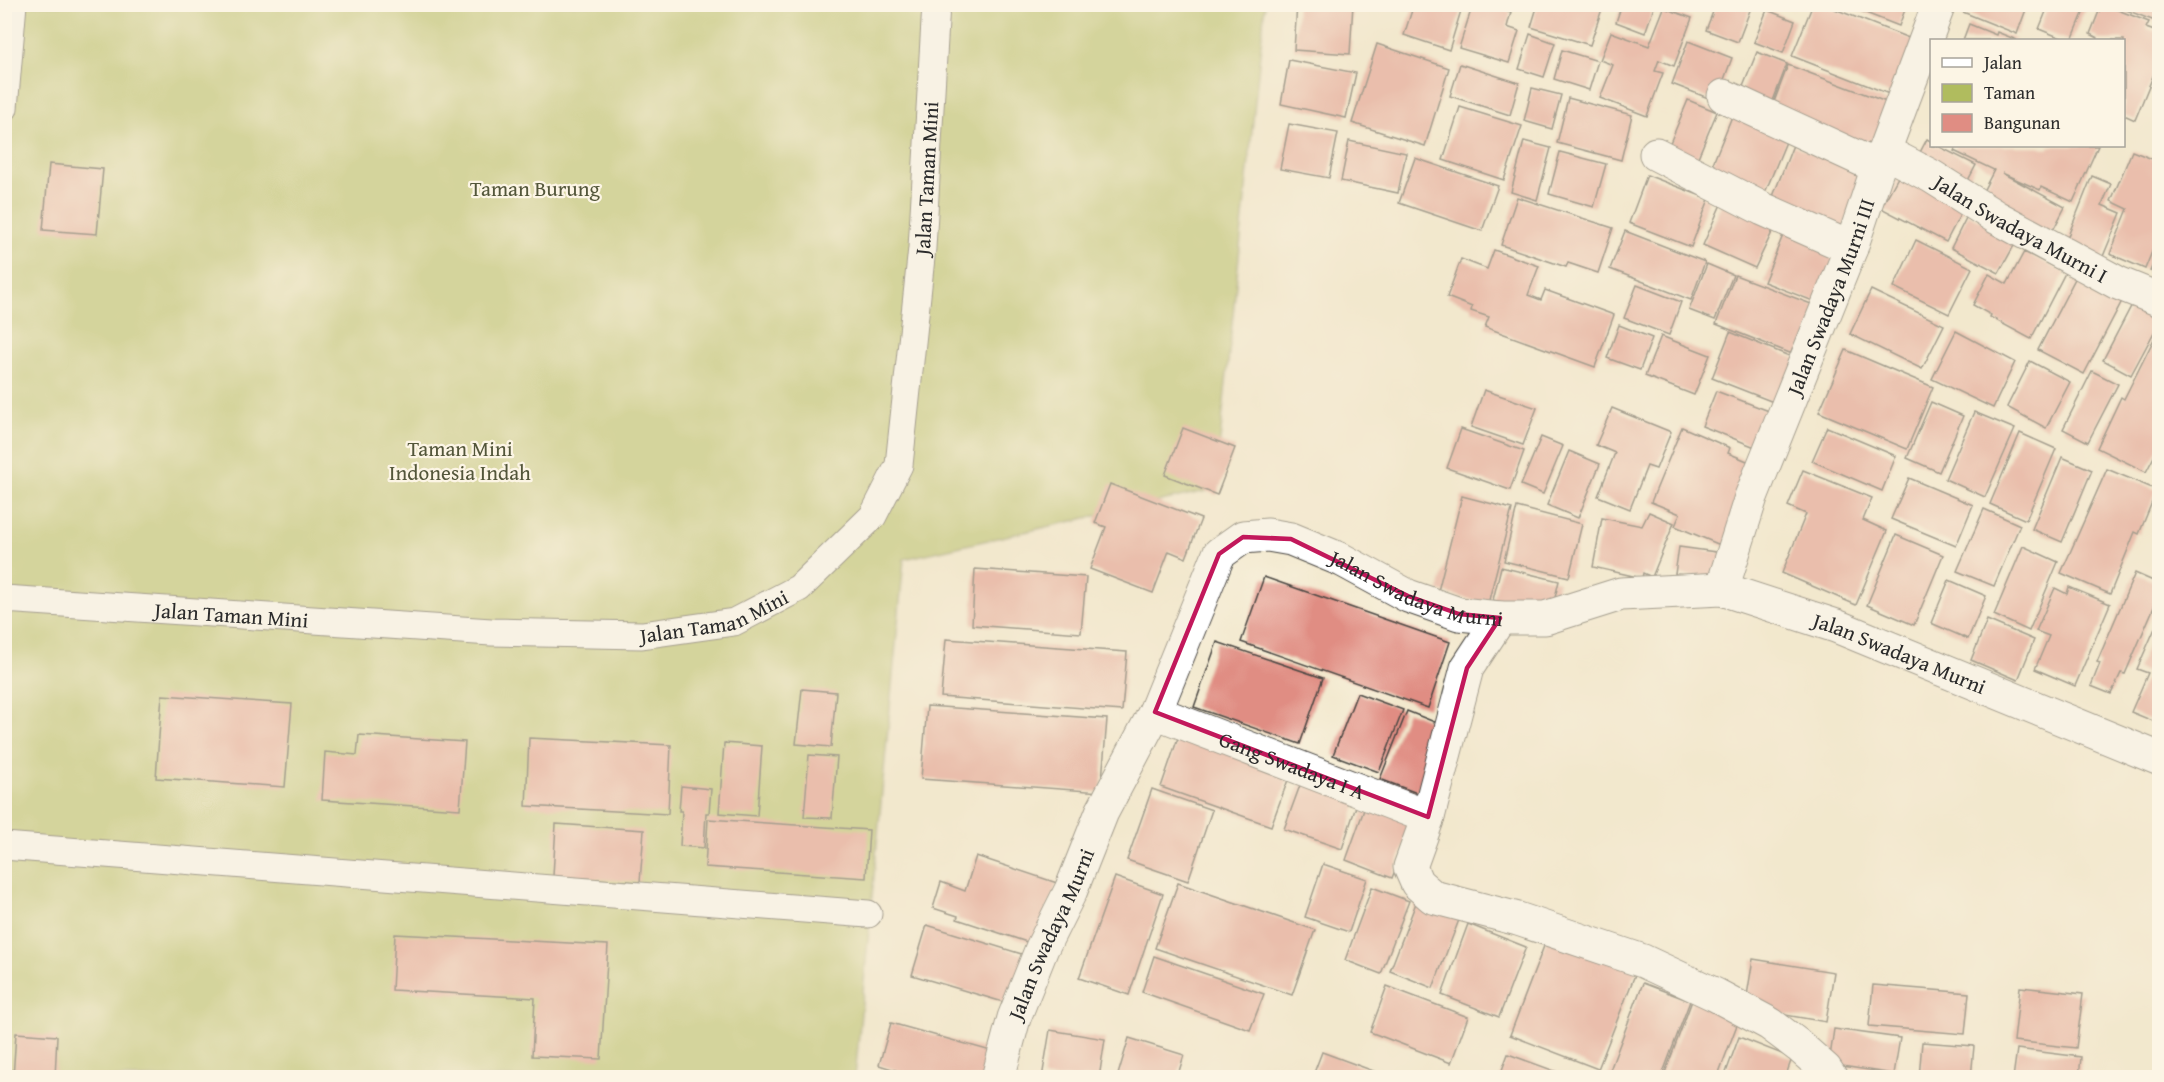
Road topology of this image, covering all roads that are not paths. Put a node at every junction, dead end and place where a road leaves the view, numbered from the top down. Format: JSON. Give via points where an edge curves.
{"nodes":[{"id":1,"x":13,"y":4,"type":"edge"},
{"id":2,"x":936,"y":4,"type":"edge"},
{"id":3,"x":1940,"y":4,"type":"edge"},
{"id":4,"x":1724,"y":96,"type":"dead end"},
{"id":5,"x":4,"y":108,"type":"edge"},
{"id":6,"x":1656,"y":154,"type":"dead end"},
{"id":7,"x":1882,"y":160,"type":"junction"},
{"id":8,"x":1851,"y":248,"type":"junction"},
{"id":9,"x":2160,"y":300,"type":"edge"},
{"id":10,"x":1722,"y":589,"type":"junction"},
{"id":11,"x":4,"y":599,"type":"edge"},
{"id":12,"x":1500,"y":618,"type":"junction"},
{"id":13,"x":1155,"y":712,"type":"junction"},
{"id":14,"x":2160,"y":759,"type":"edge"},
{"id":15,"x":1428,"y":817,"type":"junction"},
{"id":16,"x":4,"y":846,"type":"edge"},
{"id":17,"x":868,"y":914,"type":"dead end"},
{"id":18,"x":998,"y":1077,"type":"edge"},
{"id":19,"x":1831,"y":1077,"type":"edge"}],
"edges":[{"from":1,"to":5,"type":"lane"},
{"from":2,"to":11,"type":"lane","name":"Jalan Taman Mini","via":[[922,248],[899,465],[873,516],[799,588],[734,622],[642,635],[491,632]]},
{"from":3,"to":7,"type":"street","name":"Jalan Swadaya Murni III"},
{"from":4,"to":7,"type":"street","name":"Jalan Swadaya Murni I"},
{"from":6,"to":8,"type":"street","via":[[1763,209]]},
{"from":7,"to":8,"type":"street","name":"Jalan Swadaya Murni III"},
{"from":7,"to":9,"type":"street","name":"Jalan Swadaya Murni I","via":[[1931,176],[1996,217],[2118,283]]},
{"from":8,"to":10,"type":"street","name":"Jalan Swadaya Murni III","via":[[1751,497]]},
{"from":10,"to":12,"type":"street","name":"Jalan Swadaya Murni","via":[[1621,594],[1545,618]]},
{"from":10,"to":14,"type":"street","name":"Jalan Swadaya Murni","via":[[1836,626]]},
{"from":12,"to":13,"type":"street","name":"Jalan Swadaya Murni","via":[[1459,614],[1408,596],[1342,560],[1291,539],[1268,535],[1243,537],[1219,554]]},
{"from":12,"to":15,"type":"street","via":[[1467,668]]},
{"from":13,"to":15,"type":"street","name":"Gang Swadaya I A"},
{"from":13,"to":18,"type":"street","name":"Jalan Swadaya Murni","via":[[1106,805],[1042,948],[1014,1018]]},
{"from":15,"to":19,"type":"street","via":[[1410,867],[1417,883],[1433,897],[1518,919],[1643,961],[1770,1024]]},
{"from":16,"to":17,"type":"lane"}]}
